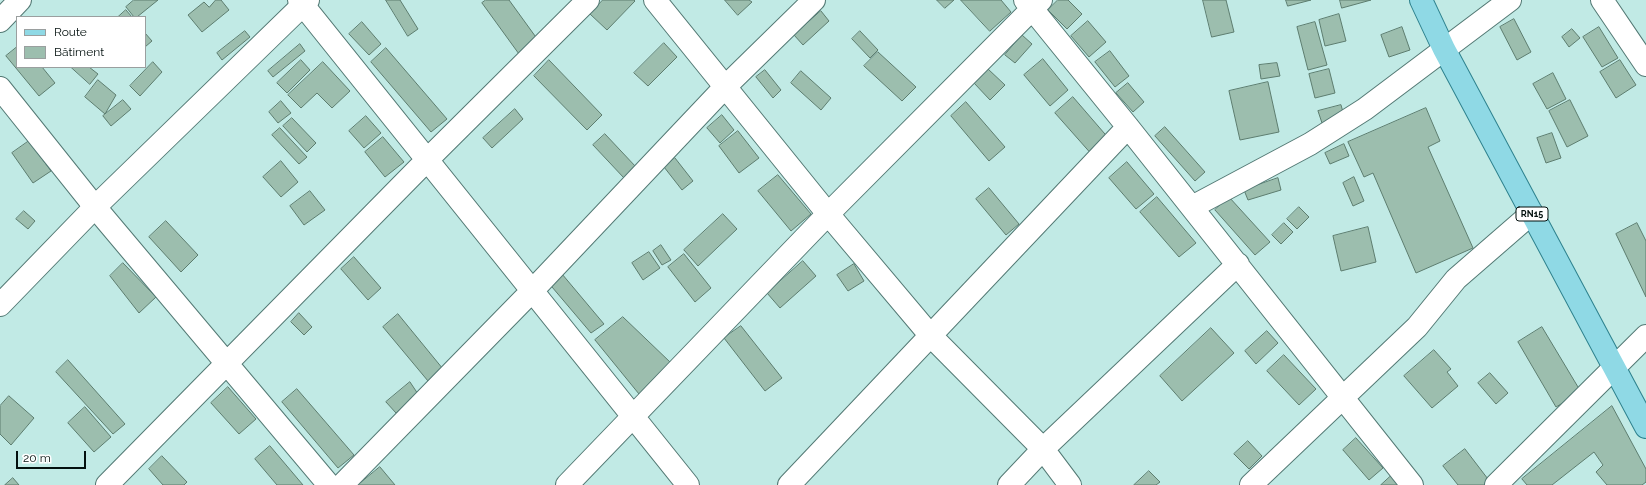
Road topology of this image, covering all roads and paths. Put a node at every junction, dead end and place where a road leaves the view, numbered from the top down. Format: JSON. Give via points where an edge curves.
{"nodes":[{"id":1,"x":20,"y":0,"type":"edge"},
{"id":2,"x":588,"y":0,"type":"edge"},
{"id":3,"x":655,"y":0,"type":"edge"},
{"id":4,"x":814,"y":0,"type":"edge"},
{"id":5,"x":1422,"y":0,"type":"edge"},
{"id":6,"x":1510,"y":0,"type":"edge"},
{"id":7,"x":1602,"y":0,"type":"edge"},
{"id":8,"x":303,"y":2,"type":"edge"},
{"id":9,"x":1033,"y":3,"type":"edge"},
{"id":10,"x":0,"y":21,"type":"edge"},
{"id":11,"x":1444,"y":49,"type":"junction"},
{"id":12,"x":1646,"y":65,"type":"edge"},
{"id":13,"x":725,"y":87,"type":"junction"},
{"id":14,"x":0,"y":88,"type":"edge"},
{"id":15,"x":1128,"y":127,"type":"junction"},
{"id":16,"x":427,"y":160,"type":"junction"},
{"id":17,"x":95,"y":207,"type":"junction"},
{"id":18,"x":1192,"y":207,"type":"junction"},
{"id":19,"x":1532,"y":213,"type":"junction"},
{"id":20,"x":828,"y":214,"type":"junction"},
{"id":21,"x":1238,"y":264,"type":"junction"},
{"id":22,"x":532,"y":291,"type":"junction"},
{"id":23,"x":0,"y":305,"type":"edge"},
{"id":24,"x":930,"y":335,"type":"junction"},
{"id":25,"x":1646,"y":336,"type":"edge"},
{"id":26,"x":227,"y":363,"type":"junction"},
{"id":27,"x":1615,"y":367,"type":"junction"},
{"id":28,"x":1344,"y":398,"type":"junction"},
{"id":29,"x":633,"y":417,"type":"junction"},
{"id":30,"x":1646,"y":427,"type":"edge"},
{"id":31,"x":1043,"y":449,"type":"junction"},
{"id":32,"x":107,"y":485,"type":"edge"},
{"id":33,"x":329,"y":485,"type":"edge"},
{"id":34,"x":342,"y":485,"type":"edge"},
{"id":35,"x":567,"y":485,"type":"edge"},
{"id":36,"x":688,"y":485,"type":"edge"},
{"id":37,"x":789,"y":485,"type":"edge"},
{"id":38,"x":1009,"y":485,"type":"edge"},
{"id":39,"x":1070,"y":485,"type":"edge"},
{"id":40,"x":1251,"y":485,"type":"edge"},
{"id":41,"x":1412,"y":485,"type":"edge"},
{"id":42,"x":1496,"y":485,"type":"edge"}],
"edges":[{"from":1,"to":10,"type":"street"},
{"from":2,"to":16,"type":"street"},
{"from":3,"to":13,"type":"street"},
{"from":4,"to":13,"type":"street"},
{"from":5,"to":11,"type":"main road","number":"RN15"},
{"from":6,"to":11,"type":"street"},
{"from":7,"to":12,"type":"street"},
{"from":8,"to":16,"type":"street"},
{"from":8,"to":17,"type":"street"},
{"from":9,"to":15,"type":"street"},
{"from":9,"to":20,"type":"street"},
{"from":11,"to":18,"type":"street","via":[[1365,109],[1310,144]]},
{"from":11,"to":19,"type":"main road","number":"RN15"},
{"from":13,"to":20,"type":"street"},
{"from":13,"to":22,"type":"street"},
{"from":14,"to":17,"type":"street"},
{"from":15,"to":18,"type":"street"},
{"from":15,"to":24,"type":"street"},
{"from":16,"to":22,"type":"street"},
{"from":16,"to":26,"type":"street"},
{"from":17,"to":23,"type":"street"},
{"from":17,"to":26,"type":"street"},
{"from":18,"to":21,"type":"street"},
{"from":19,"to":27,"type":"main road","number":"RN15"},
{"from":19,"to":28,"type":"street","via":[[1456,279],[1417,327]]},
{"from":20,"to":24,"type":"street"},
{"from":20,"to":29,"type":"street"},
{"from":21,"to":28,"type":"street"},
{"from":21,"to":31,"type":"street"},
{"from":22,"to":29,"type":"street"},
{"from":22,"to":34,"type":"street"},
{"from":24,"to":31,"type":"street"},
{"from":24,"to":37,"type":"street"},
{"from":25,"to":27,"type":"street"},
{"from":26,"to":32,"type":"street"},
{"from":26,"to":33,"type":"street"},
{"from":27,"to":30,"type":"main road","number":"RN15"},
{"from":27,"to":42,"type":"street"},
{"from":28,"to":40,"type":"street"},
{"from":28,"to":41,"type":"street"},
{"from":29,"to":35,"type":"street"},
{"from":29,"to":36,"type":"street"},
{"from":31,"to":38,"type":"street"},
{"from":31,"to":39,"type":"street"}]}
